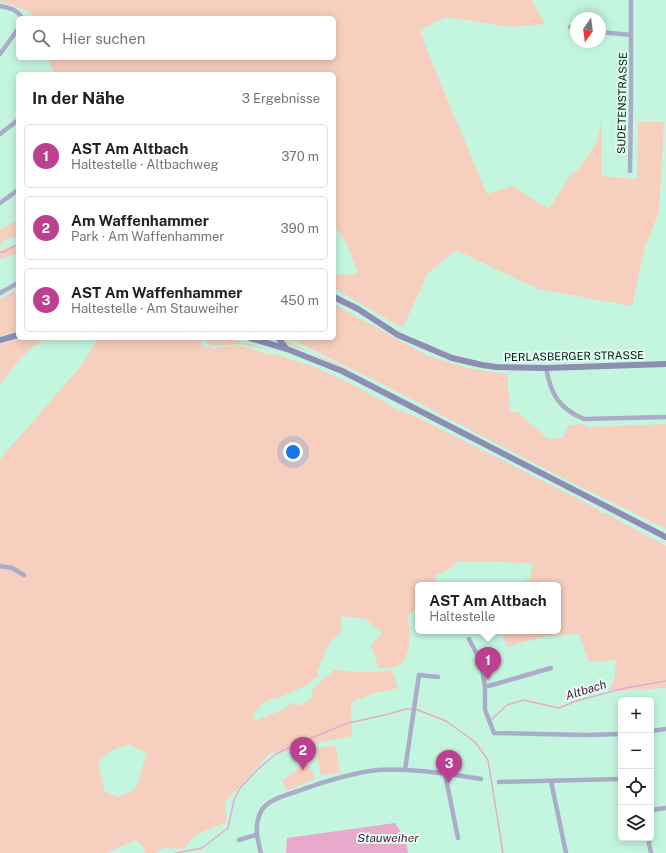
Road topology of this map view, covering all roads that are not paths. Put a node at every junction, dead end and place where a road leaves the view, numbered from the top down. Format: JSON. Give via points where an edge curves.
{"nodes":[{"id":1,"x":631,"y":0,"type":"edge"},
{"id":2,"x":0,"y":6,"type":"edge"},
{"id":3,"x":21,"y":16,"type":"edge"},
{"id":4,"x":16,"y":32,"type":"edge"},
{"id":5,"x":606,"y":33,"type":"edge"},
{"id":6,"x":631,"y":35,"type":"junction"},
{"id":7,"x":0,"y":54,"type":"edge"},
{"id":8,"x":16,"y":122,"type":"edge"},
{"id":9,"x":0,"y":134,"type":"edge"},
{"id":10,"x":630,"y":171,"type":"dead end"},
{"id":11,"x":16,"y":191,"type":"edge"},
{"id":12,"x":0,"y":203,"type":"edge"},
{"id":13,"x":16,"y":284,"type":"edge"},
{"id":14,"x":0,"y":293,"type":"edge"},
{"id":15,"x":336,"y":298,"type":"edge"},
{"id":16,"x":16,"y":336,"type":"edge"},
{"id":17,"x":0,"y":340,"type":"edge"},
{"id":18,"x":269,"y":340,"type":"edge"},
{"id":19,"x":280,"y":340,"type":"edge"},
{"id":20,"x":287,"y":349,"type":"junction"},
{"id":21,"x":666,"y":364,"type":"edge"},
{"id":22,"x":546,"y":368,"type":"junction"},
{"id":23,"x":666,"y":416,"type":"edge"},
{"id":24,"x":666,"y":537,"type":"edge"},
{"id":25,"x":0,"y":566,"type":"edge"},
{"id":26,"x":24,"y":575,"type":"dead end"},
{"id":27,"x":469,"y":639,"type":"dead end"},
{"id":28,"x":551,"y":668,"type":"dead end"},
{"id":29,"x":438,"y":677,"type":"dead end"},
{"id":30,"x":485,"y":687,"type":"junction"},
{"id":31,"x":666,"y":729,"type":"edge"},
{"id":32,"x":654,"y":731,"type":"edge"},
{"id":33,"x":618,"y":734,"type":"edge"},
{"id":34,"x":405,"y":770,"type":"junction"},
{"id":35,"x":445,"y":774,"type":"junction"},
{"id":36,"x":481,"y":779,"type":"dead end"},
{"id":37,"x":618,"y":780,"type":"edge"},
{"id":38,"x":552,"y":781,"type":"junction"},
{"id":39,"x":499,"y":782,"type":"dead end"},
{"id":40,"x":666,"y":808,"type":"edge"},
{"id":41,"x":654,"y":810,"type":"edge"},
{"id":42,"x":256,"y":836,"type":"junction"},
{"id":43,"x":458,"y":838,"type":"dead end"},
{"id":44,"x":239,"y":840,"type":"dead end"},
{"id":45,"x":649,"y":841,"type":"edge"},
{"id":46,"x":261,"y":853,"type":"edge"},
{"id":47,"x":566,"y":853,"type":"edge"},
{"id":48,"x":651,"y":853,"type":"edge"}],
"edges":[{"from":1,"to":6,"type":"street","name":"SUDETENSTRASSE"},
{"from":2,"to":3,"type":"street","via":[[19,12]]},
{"from":4,"to":7,"type":"street"},
{"from":5,"to":6,"type":"street"},
{"from":6,"to":10,"type":"street","name":"SUDETENSTRASSE"},
{"from":8,"to":9,"type":"street"},
{"from":11,"to":12,"type":"street"},
{"from":13,"to":14,"type":"street"},
{"from":15,"to":22,"type":"main road","name":"PERLASBERGER STRASSE","via":[[401,336],[452,358],[496,367]]},
{"from":16,"to":17,"type":"main road"},
{"from":18,"to":20,"type":"main road"},
{"from":19,"to":20,"type":"main road"},
{"from":20,"to":24,"type":"main road","via":[[342,371],[391,395]]},
{"from":21,"to":22,"type":"main road","name":"PERLASBERGER STRASSE"},
{"from":22,"to":23,"type":"street","via":[[548,382],[556,400],[574,415],[584,419]]},
{"from":25,"to":26,"type":"street","via":[[12,568]]},
{"from":27,"to":30,"type":"street","via":[[481,662]]},
{"from":28,"to":30,"type":"street"},
{"from":29,"to":34,"type":"street","via":[[419,675]]},
{"from":30,"to":33,"type":"street","via":[[485,710],[494,733],[585,736]]},
{"from":31,"to":32,"type":"street"},
{"from":34,"to":35,"type":"street"},
{"from":34,"to":42,"type":"street","via":[[362,772],[329,780],[277,798],[262,810]]},
{"from":35,"to":36,"type":"street"},
{"from":35,"to":43,"type":"street"},
{"from":37,"to":38,"type":"street"},
{"from":38,"to":39,"type":"street"},
{"from":38,"to":47,"type":"street"},
{"from":40,"to":41,"type":"street"},
{"from":42,"to":44,"type":"street"},
{"from":42,"to":46,"type":"street"},
{"from":45,"to":48,"type":"street"}]}
